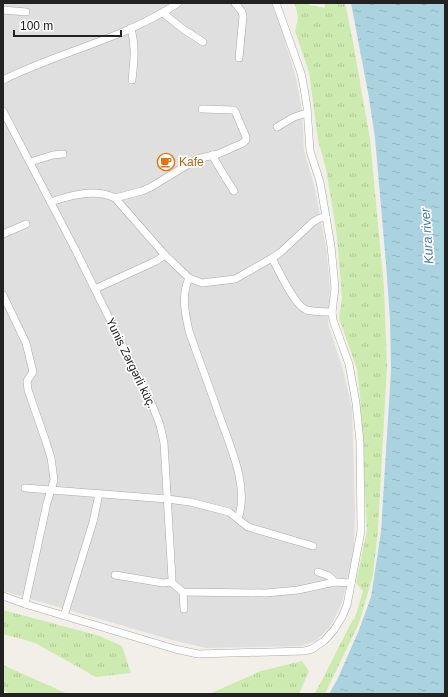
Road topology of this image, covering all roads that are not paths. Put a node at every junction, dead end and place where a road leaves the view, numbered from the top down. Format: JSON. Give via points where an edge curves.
{"nodes":[{"id":1,"x":178,"y":3,"type":"edge"},
{"id":2,"x":235,"y":3,"type":"edge"},
{"id":3,"x":276,"y":3,"type":"edge"},
{"id":4,"x":3,"y":10,"type":"edge"},
{"id":5,"x":26,"y":12,"type":"dead end"},
{"id":6,"x":163,"y":13,"type":"junction"},
{"id":7,"x":131,"y":28,"type":"junction"},
{"id":8,"x":203,"y":42,"type":"dead end"},
{"id":9,"x":239,"y":58,"type":"dead end"},
{"id":10,"x":3,"y":80,"type":"edge"},
{"id":11,"x":132,"y":80,"type":"dead end"},
{"id":12,"x":202,"y":110,"type":"dead end"},
{"id":13,"x":3,"y":111,"type":"edge"},
{"id":14,"x":307,"y":113,"type":"junction"},
{"id":15,"x":277,"y":127,"type":"dead end"},
{"id":16,"x":64,"y":154,"type":"dead end"},
{"id":17,"x":212,"y":155,"type":"junction"},
{"id":18,"x":30,"y":162,"type":"junction"},
{"id":19,"x":234,"y":191,"type":"dead end"},
{"id":20,"x":115,"y":198,"type":"junction"},
{"id":21,"x":51,"y":202,"type":"junction"},
{"id":22,"x":326,"y":216,"type":"junction"},
{"id":23,"x":26,"y":224,"type":"dead end"},
{"id":24,"x":3,"y":234,"type":"edge"},
{"id":25,"x":165,"y":255,"type":"junction"},
{"id":26,"x":272,"y":258,"type":"junction"},
{"id":27,"x":189,"y":278,"type":"junction"},
{"id":28,"x":95,"y":289,"type":"junction"},
{"id":29,"x":3,"y":295,"type":"edge"},
{"id":30,"x":332,"y":312,"type":"junction"},
{"id":31,"x":26,"y":488,"type":"dead end"},
{"id":32,"x":51,"y":491,"type":"junction"},
{"id":33,"x":98,"y":494,"type":"junction"},
{"id":34,"x":167,"y":499,"type":"junction"},
{"id":35,"x":238,"y":519,"type":"junction"},
{"id":36,"x":313,"y":546,"type":"dead end"},
{"id":37,"x":318,"y":572,"type":"dead end"},
{"id":38,"x":115,"y":575,"type":"dead end"},
{"id":39,"x":171,"y":582,"type":"junction"},
{"id":40,"x":335,"y":582,"type":"junction"},
{"id":41,"x":351,"y":583,"type":"junction"},
{"id":42,"x":183,"y":592,"type":"junction"},
{"id":43,"x":3,"y":596,"type":"edge"},
{"id":44,"x":25,"y":604,"type":"junction"},
{"id":45,"x":184,"y":609,"type":"dead end"},
{"id":46,"x":64,"y":616,"type":"junction"}],
"edges":[{"from":1,"to":6,"type":"street"},
{"from":2,"to":9,"type":"street","via":[[243,16]]},
{"from":3,"to":14,"type":"street","via":[[301,73]]},
{"from":4,"to":5,"type":"street"},
{"from":6,"to":7,"type":"street"},
{"from":6,"to":8,"type":"street"},
{"from":7,"to":10,"type":"street"},
{"from":7,"to":11,"type":"street","via":[[135,52]]},
{"from":12,"to":17,"type":"street","via":[[233,110],[246,137],[243,143],[230,150]]},
{"from":13,"to":18,"type":"street","name":"Yunis Zərgərli küç."},
{"from":14,"to":15,"type":"street"},
{"from":14,"to":22,"type":"street","via":[[310,151],[320,182]]},
{"from":16,"to":18,"type":"street"},
{"from":17,"to":19,"type":"street"},
{"from":17,"to":20,"type":"street","via":[[197,158],[142,191]]},
{"from":18,"to":21,"type":"street","name":"Yunis Zərgərli küç."},
{"from":20,"to":21,"type":"street","via":[[90,193],[69,195]]},
{"from":20,"to":25,"type":"street"},
{"from":21,"to":28,"type":"street","name":"Yunis Zərgərli küç."},
{"from":22,"to":26,"type":"street","via":[[313,222]]},
{"from":22,"to":30,"type":"street","via":[[335,288]]},
{"from":23,"to":24,"type":"street"},
{"from":25,"to":27,"type":"street"},
{"from":25,"to":28,"type":"street"},
{"from":26,"to":27,"type":"street","via":[[234,278],[202,283]]},
{"from":26,"to":30,"type":"street","via":[[302,308]]},
{"from":27,"to":35,"type":"street","via":[[184,287],[185,315],[237,466],[242,493],[242,510]]},
{"from":28,"to":34,"type":"street","name":"Yunis Zərgərli küç.","via":[[160,425],[164,443]]},
{"from":29,"to":32,"type":"street","via":[[30,354],[33,372],[27,386],[51,458],[54,480]]},
{"from":30,"to":41,"type":"street","via":[[335,328],[349,364],[360,442],[361,531]]},
{"from":31,"to":32,"type":"street"},
{"from":32,"to":33,"type":"street"},
{"from":32,"to":44,"type":"street"},
{"from":33,"to":34,"type":"street"},
{"from":33,"to":46,"type":"street","via":[[93,522]]},
{"from":34,"to":35,"type":"street","via":[[229,512]]},
{"from":34,"to":39,"type":"street","name":"Yunis Zərgərli küç."},
{"from":35,"to":36,"type":"street","via":[[248,527]]},
{"from":37,"to":40,"type":"street","via":[[332,577]]},
{"from":38,"to":39,"type":"street"},
{"from":39,"to":42,"type":"street"},
{"from":40,"to":41,"type":"street"},
{"from":40,"to":42,"type":"street","via":[[298,590],[266,593]]},
{"from":41,"to":46,"type":"street","via":[[347,605],[334,630],[319,645],[304,651],[188,653]]},
{"from":42,"to":45,"type":"street"},
{"from":43,"to":44,"type":"street"},
{"from":44,"to":46,"type":"street"}]}
